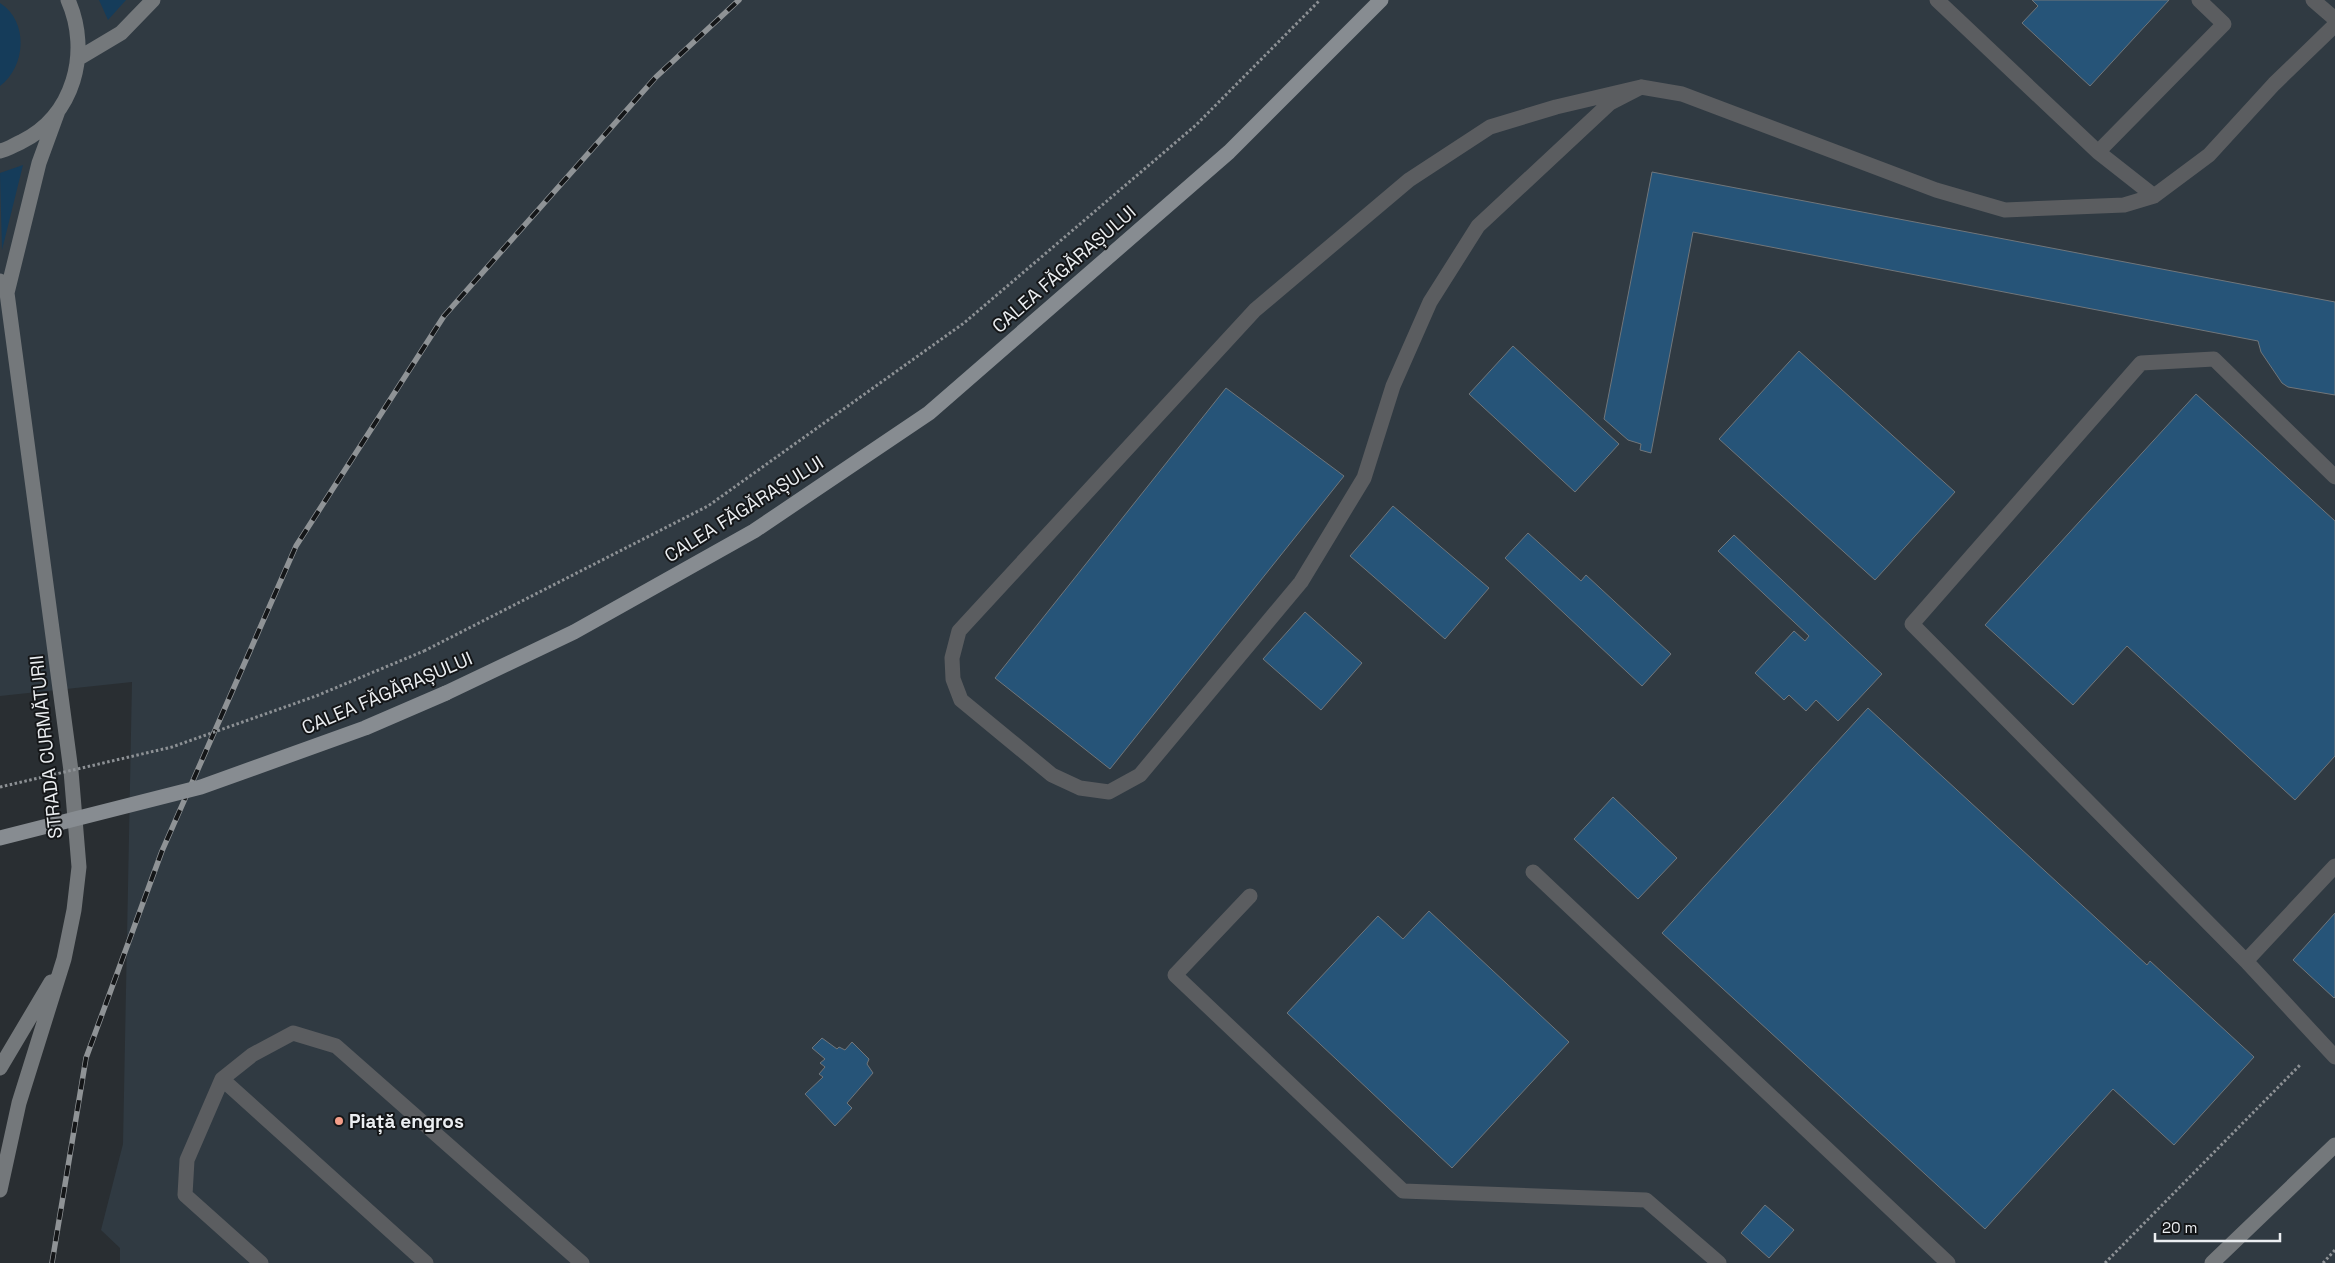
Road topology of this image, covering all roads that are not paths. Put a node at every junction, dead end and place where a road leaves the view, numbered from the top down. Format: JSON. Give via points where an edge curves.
{"nodes":[{"id":1,"x":68,"y":0,"type":"edge"},
{"id":2,"x":153,"y":0,"type":"edge"},
{"id":3,"x":1381,"y":0,"type":"edge"},
{"id":4,"x":1937,"y":0,"type":"edge"},
{"id":5,"x":2199,"y":0,"type":"edge"},
{"id":6,"x":2313,"y":0,"type":"edge"},
{"id":7,"x":2335,"y":19,"type":"edge"},
{"id":8,"x":2335,"y":25,"type":"edge"},
{"id":9,"x":79,"y":58,"type":"junction"},
{"id":10,"x":1641,"y":87,"type":"junction"},
{"id":11,"x":58,"y":111,"type":"junction"},
{"id":12,"x":0,"y":151,"type":"edge"},
{"id":13,"x":2098,"y":152,"type":"junction"},
{"id":14,"x":2154,"y":196,"type":"junction"},
{"id":15,"x":3,"y":287,"type":"edge"},
{"id":16,"x":2335,"y":477,"type":"edge"},
{"id":17,"x":0,"y":838,"type":"edge"},
{"id":18,"x":2335,"y":866,"type":"edge"},
{"id":19,"x":1533,"y":872,"type":"dead end"},
{"id":20,"x":1250,"y":896,"type":"dead end"},
{"id":21,"x":64,"y":959,"type":"junction"},
{"id":22,"x":2246,"y":961,"type":"junction"},
{"id":23,"x":2335,"y":1057,"type":"edge"},
{"id":24,"x":0,"y":1068,"type":"edge"},
{"id":25,"x":222,"y":1079,"type":"junction"},
{"id":26,"x":2335,"y":1145,"type":"edge"},
{"id":27,"x":0,"y":1190,"type":"edge"},
{"id":28,"x":261,"y":1263,"type":"edge"},
{"id":29,"x":426,"y":1263,"type":"edge"},
{"id":30,"x":582,"y":1263,"type":"edge"},
{"id":31,"x":1719,"y":1263,"type":"edge"},
{"id":32,"x":1948,"y":1263,"type":"edge"},
{"id":33,"x":2212,"y":1263,"type":"edge"}],
"edges":[{"from":1,"to":9,"type":"main road","via":[[78,29]]},
{"from":2,"to":9,"type":"main road","via":[[121,33]]},
{"from":3,"to":17,"type":"main road","name":"CALEA FĂGĂRAȘULUI","bridge":true,"via":[[1229,152],[929,413],[754,531],[574,632],[364,728],[201,787]]},
{"from":4,"to":13,"type":"lane"},
{"from":5,"to":13,"type":"lane","via":[[2224,24]]},
{"from":6,"to":7,"type":"lane"},
{"from":8,"to":14,"type":"lane","via":[[2274,84],[2209,155]]},
{"from":9,"to":11,"type":"main road","via":[[72,86]]},
{"from":10,"to":10,"type":"lane","via":[[1610,103],[1478,226],[1430,302],[1393,386],[1364,478],[1306,574],[1140,775],[1110,792],[1080,788],[1052,775],[960,700],[953,679],[952,658],[959,631],[1254,310],[1409,180],[1490,127]]},
{"from":10,"to":14,"type":"lane","via":[[1682,94],[1936,190],[2005,210],[2124,205]]},
{"from":11,"to":12,"type":"main road","via":[[34,135]]},
{"from":11,"to":15,"type":"main road","name":"STRADA CURMĂTURII","via":[[39,163]]},
{"from":13,"to":14,"type":"lane"},
{"from":15,"to":21,"type":"main road","name":"STRADA CURMĂTURII","via":[[26,425],[72,781],[79,866]]},
{"from":16,"to":22,"type":"lane","via":[[2214,359],[2141,363],[1912,624]]},
{"from":18,"to":22,"type":"lane"},
{"from":19,"to":32,"type":"lane"},
{"from":20,"to":31,"type":"lane","via":[[1175,975],[1403,1191],[1646,1200]]},
{"from":21,"to":24,"type":"main road"},
{"from":21,"to":27,"type":"main road","name":"STRADA CURMĂTURII","via":[[19,1104]]},
{"from":22,"to":23,"type":"lane"},
{"from":25,"to":28,"type":"lane","via":[[187,1160],[185,1195]]},
{"from":25,"to":29,"type":"lane"},
{"from":25,"to":30,"type":"lane","via":[[252,1055],[293,1033],[336,1046]]},
{"from":26,"to":33,"type":"main road"}]}
